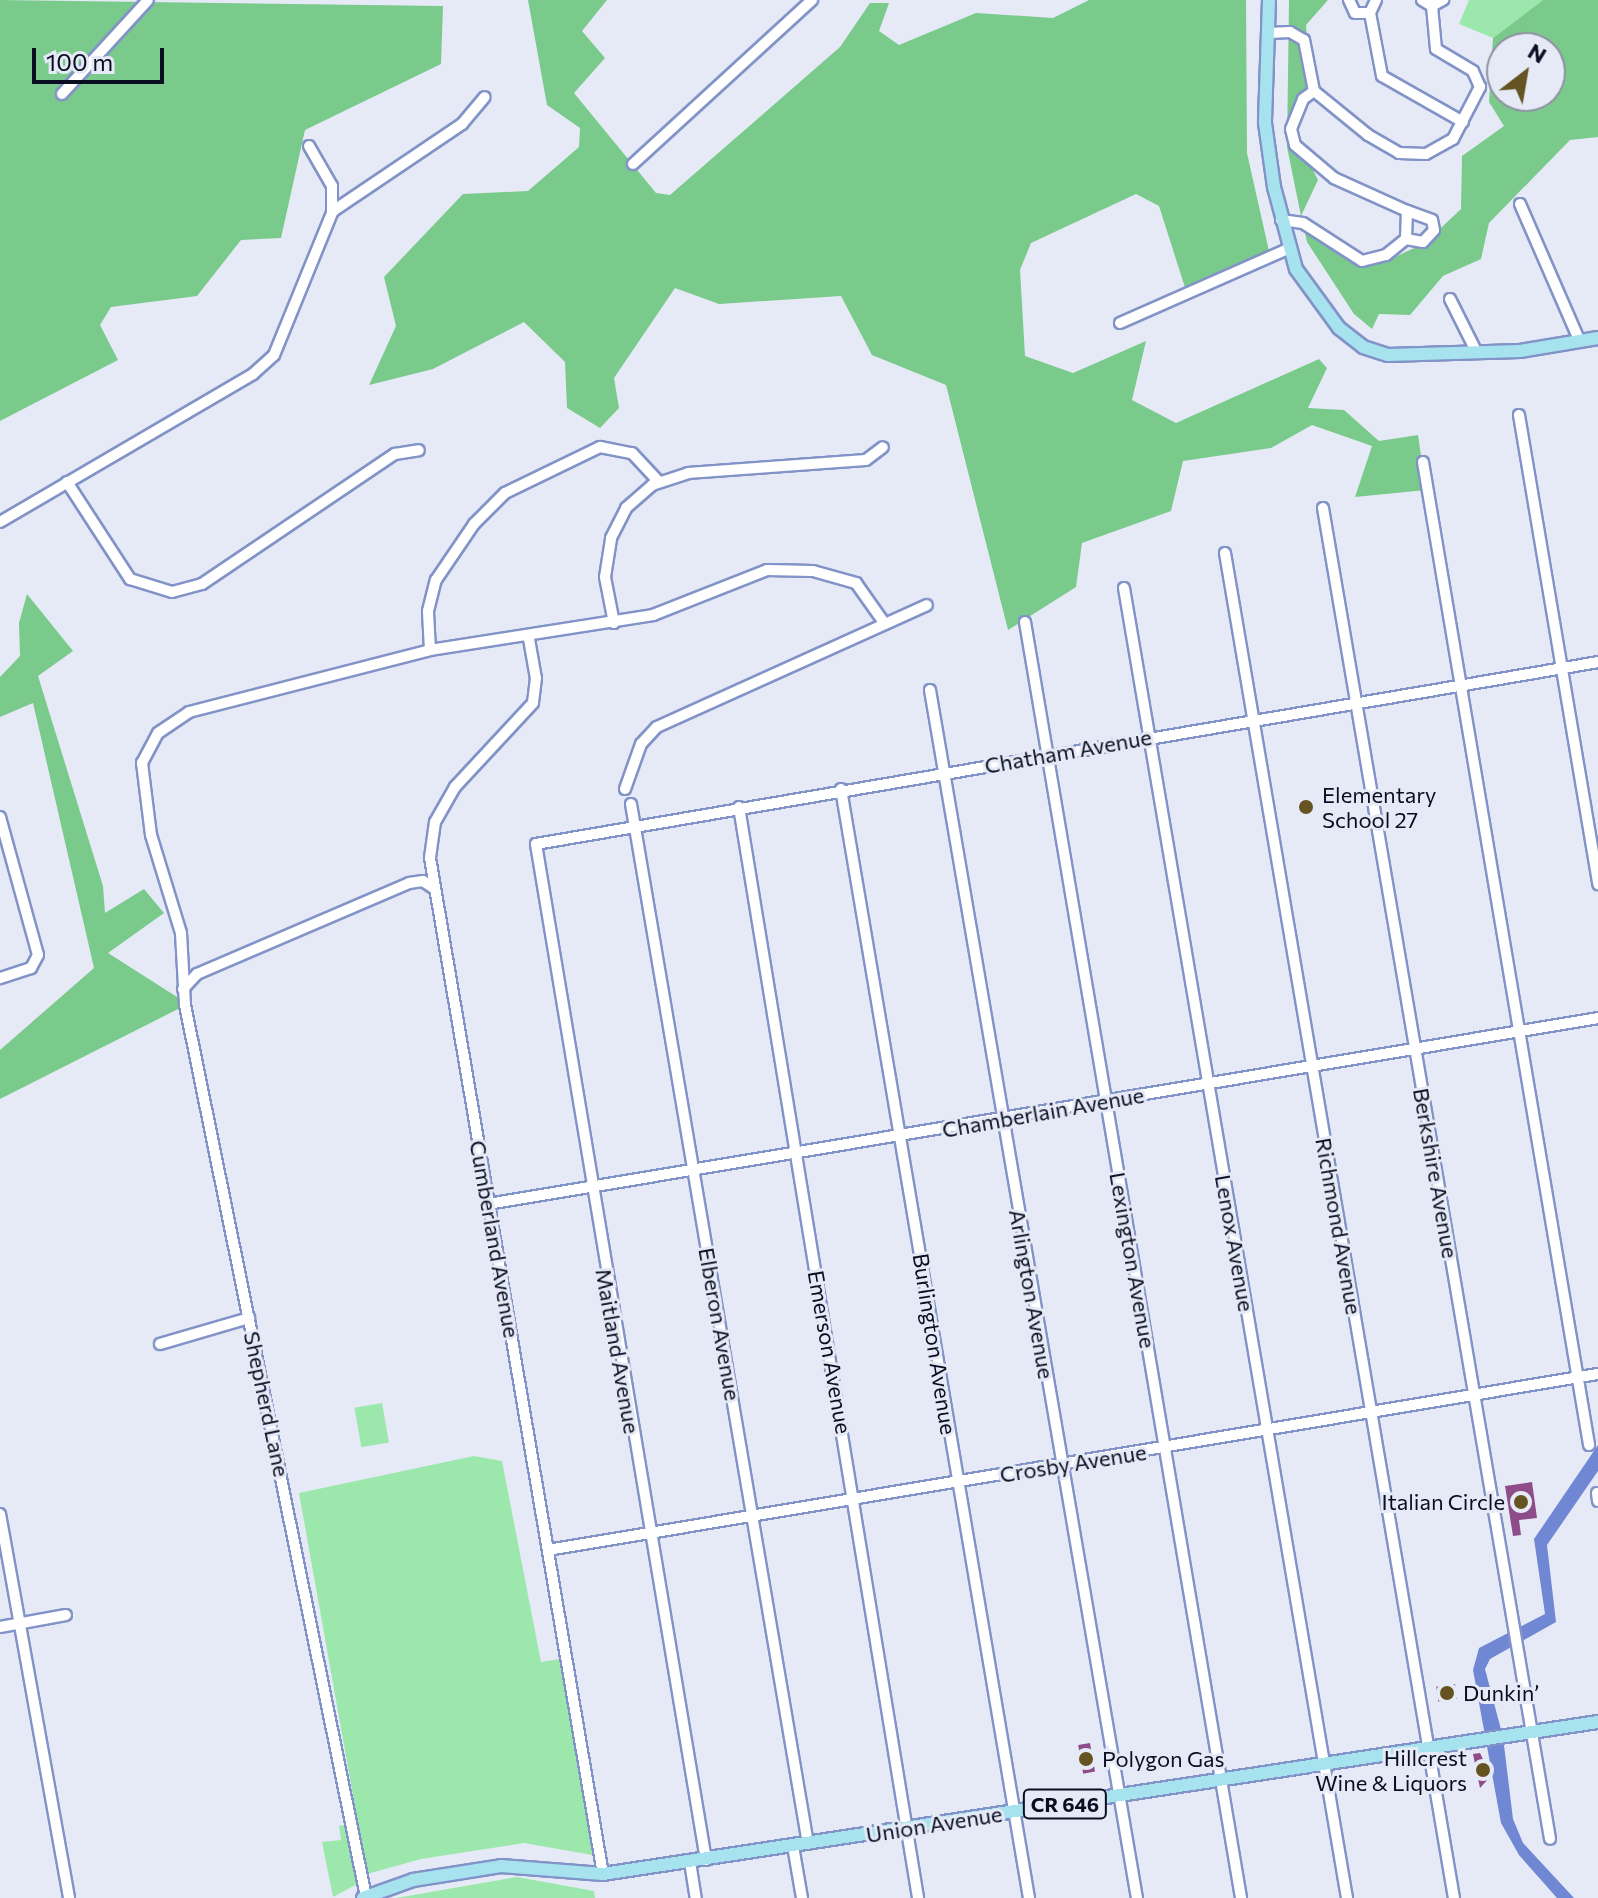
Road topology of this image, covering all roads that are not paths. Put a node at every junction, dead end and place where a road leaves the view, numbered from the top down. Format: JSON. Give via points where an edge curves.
{"nodes":[{"id":1,"x":148,"y":0,"type":"edge"},
{"id":2,"x":812,"y":0,"type":"edge"},
{"id":3,"x":1269,"y":0,"type":"edge"},
{"id":4,"x":1349,"y":0,"type":"edge"},
{"id":5,"x":1376,"y":0,"type":"edge"},
{"id":6,"x":1443,"y":0,"type":"edge"},
{"id":7,"x":1427,"y":3,"type":"edge"},
{"id":8,"x":1370,"y":13,"type":"junction"},
{"id":9,"x":1269,"y":33,"type":"junction"},
{"id":10,"x":1314,"y":91,"type":"junction"},
{"id":11,"x":62,"y":94,"type":"dead end"},
{"id":12,"x":485,"y":97,"type":"dead end"},
{"id":13,"x":1463,"y":122,"type":"junction"},
{"id":14,"x":309,"y":146,"type":"dead end"},
{"id":15,"x":633,"y":164,"type":"dead end"},
{"id":16,"x":1520,"y":204,"type":"dead end"},
{"id":17,"x":1407,"y":211,"type":"junction"},
{"id":18,"x":332,"y":213,"type":"junction"},
{"id":19,"x":1281,"y":220,"type":"junction"},
{"id":20,"x":1406,"y":239,"type":"junction"},
{"id":21,"x":1288,"y":249,"type":"junction"},
{"id":22,"x":1450,"y":299,"type":"dead end"},
{"id":23,"x":1120,"y":323,"type":"dead end"},
{"id":24,"x":1598,"y":338,"type":"edge"},
{"id":25,"x":1580,"y":342,"type":"junction"},
{"id":26,"x":1477,"y":353,"type":"junction"},
{"id":27,"x":1519,"y":415,"type":"dead end"},
{"id":28,"x":883,"y":447,"type":"dead end"},
{"id":29,"x":419,"y":450,"type":"dead end"},
{"id":30,"x":1423,"y":462,"type":"dead end"},
{"id":31,"x":67,"y":482,"type":"junction"},
{"id":32,"x":659,"y":482,"type":"junction"},
{"id":33,"x":1323,"y":508,"type":"dead end"},
{"id":34,"x":0,"y":522,"type":"edge"},
{"id":35,"x":1225,"y":553,"type":"dead end"},
{"id":36,"x":1124,"y":588,"type":"dead end"},
{"id":37,"x":927,"y":605,"type":"dead end"},
{"id":38,"x":1025,"y":622,"type":"dead end"},
{"id":39,"x":614,"y":623,"type":"junction"},
{"id":40,"x":885,"y":624,"type":"junction"},
{"id":41,"x":529,"y":639,"type":"junction"},
{"id":42,"x":430,"y":650,"type":"junction"},
{"id":43,"x":1598,"y":662,"type":"edge"},
{"id":44,"x":1561,"y":668,"type":"junction"},
{"id":45,"x":1458,"y":686,"type":"junction"},
{"id":46,"x":930,"y":690,"type":"dead end"},
{"id":47,"x":1356,"y":703,"type":"junction"},
{"id":48,"x":1253,"y":720,"type":"junction"},
{"id":49,"x":1149,"y":738,"type":"junction"},
{"id":50,"x":1047,"y":755,"type":"junction"},
{"id":51,"x":944,"y":772,"type":"junction"},
{"id":52,"x":625,"y":789,"type":"dead end"},
{"id":53,"x":841,"y":789,"type":"junction"},
{"id":54,"x":631,"y":804,"type":"dead end"},
{"id":55,"x":739,"y":807,"type":"junction"},
{"id":56,"x":0,"y":817,"type":"edge"},
{"id":57,"x":635,"y":826,"type":"junction"},
{"id":58,"x":538,"y":843,"type":"joint"},
{"id":59,"x":1598,"y":884,"type":"edge"},
{"id":60,"x":435,"y":889,"type":"junction"},
{"id":61,"x":0,"y":978,"type":"edge"},
{"id":62,"x":183,"y":989,"type":"junction"},
{"id":63,"x":1598,"y":1018,"type":"edge"},
{"id":64,"x":1518,"y":1032,"type":"junction"},
{"id":65,"x":1414,"y":1049,"type":"junction"},
{"id":66,"x":1312,"y":1066,"type":"junction"},
{"id":67,"x":1208,"y":1084,"type":"junction"},
{"id":68,"x":1106,"y":1101,"type":"junction"},
{"id":69,"x":1003,"y":1119,"type":"junction"},
{"id":70,"x":900,"y":1137,"type":"junction"},
{"id":71,"x":796,"y":1154,"type":"junction"},
{"id":72,"x":694,"y":1172,"type":"junction"},
{"id":73,"x":591,"y":1188,"type":"junction"},
{"id":74,"x":488,"y":1204,"type":"junction"},
{"id":75,"x":249,"y":1318,"type":"junction"},
{"id":76,"x":160,"y":1344,"type":"dead end"},
{"id":77,"x":1598,"y":1374,"type":"edge"},
{"id":78,"x":1576,"y":1377,"type":"junction"},
{"id":79,"x":1473,"y":1395,"type":"junction"},
{"id":80,"x":1371,"y":1412,"type":"junction"},
{"id":81,"x":1267,"y":1430,"type":"junction"},
{"id":82,"x":1589,"y":1445,"type":"dead end"},
{"id":83,"x":1165,"y":1448,"type":"junction"},
{"id":84,"x":1061,"y":1465,"type":"junction"},
{"id":85,"x":958,"y":1482,"type":"junction"},
{"id":86,"x":856,"y":1499,"type":"junction"},
{"id":87,"x":0,"y":1514,"type":"edge"},
{"id":88,"x":754,"y":1516,"type":"junction"},
{"id":89,"x":650,"y":1534,"type":"junction"},
{"id":90,"x":548,"y":1550,"type":"junction"},
{"id":91,"x":66,"y":1615,"type":"dead end"},
{"id":92,"x":20,"y":1623,"type":"junction"},
{"id":93,"x":0,"y":1627,"type":"edge"},
{"id":94,"x":1598,"y":1722,"type":"edge"},
{"id":95,"x":1532,"y":1732,"type":"junction"},
{"id":96,"x":1427,"y":1748,"type":"junction"},
{"id":97,"x":1325,"y":1764,"type":"junction"},
{"id":98,"x":1221,"y":1780,"type":"junction"},
{"id":99,"x":1119,"y":1796,"type":"junction"},
{"id":100,"x":1014,"y":1812,"type":"junction"},
{"id":101,"x":910,"y":1828,"type":"junction"},
{"id":102,"x":1550,"y":1839,"type":"dead end"},
{"id":103,"x":808,"y":1844,"type":"junction"},
{"id":104,"x":793,"y":1846,"type":"junction"},
{"id":105,"x":706,"y":1860,"type":"junction"},
{"id":106,"x":690,"y":1862,"type":"junction"},
{"id":107,"x":603,"y":1874,"type":"junction"},
{"id":108,"x":69,"y":1898,"type":"edge"},
{"id":109,"x":364,"y":1898,"type":"edge"},
{"id":110,"x":696,"y":1898,"type":"edge"},
{"id":111,"x":802,"y":1898,"type":"edge"},
{"id":112,"x":918,"y":1898,"type":"edge"},
{"id":113,"x":1029,"y":1898,"type":"edge"},
{"id":114,"x":1137,"y":1898,"type":"edge"},
{"id":115,"x":1241,"y":1898,"type":"edge"},
{"id":116,"x":1347,"y":1898,"type":"edge"},
{"id":117,"x":1454,"y":1898,"type":"edge"}],
"edges":[{"from":1,"to":11,"type":"street"},
{"from":2,"to":15,"type":"street"},
{"from":3,"to":9,"type":"main road"},
{"from":4,"to":8,"type":"street","via":[[1355,13]]},
{"from":5,"to":8,"type":"street"},
{"from":6,"to":7,"type":"street"},
{"from":7,"to":13,"type":"street","via":[[1436,49],[1478,77]]},
{"from":8,"to":13,"type":"street","via":[[1382,76]]},
{"from":9,"to":10,"type":"street","via":[[1290,32],[1304,40]]},
{"from":9,"to":19,"type":"main road","via":[[1265,138]]},
{"from":10,"to":13,"type":"street","via":[[1399,153],[1439,151]]},
{"from":10,"to":17,"type":"street","via":[[1303,99],[1291,129],[1301,152],[1334,178]]},
{"from":12,"to":18,"type":"street","via":[[462,124],[350,194]]},
{"from":14,"to":18,"type":"street","via":[[332,186]]},
{"from":16,"to":25,"type":"street"},
{"from":17,"to":20,"type":"street"},
{"from":17,"to":20,"type":"street","via":[[1432,220],[1434,230],[1423,242]]},
{"from":18,"to":31,"type":"street","via":[[294,318],[265,366]]},
{"from":19,"to":20,"type":"street","via":[[1303,223],[1362,261],[1386,255]]},
{"from":19,"to":21,"type":"main road"},
{"from":21,"to":23,"type":"street"},
{"from":21,"to":26,"type":"main road","via":[[1326,312],[1363,347],[1388,355]]},
{"from":22,"to":26,"type":"street"},
{"from":24,"to":25,"type":"main road"},
{"from":25,"to":26,"type":"main road"},
{"from":27,"to":44,"type":"street"},
{"from":28,"to":32,"type":"street","via":[[866,460],[688,473]]},
{"from":29,"to":31,"type":"street","via":[[395,454],[202,584],[172,592],[130,579]]},
{"from":30,"to":45,"type":"street"},
{"from":31,"to":34,"type":"street"},
{"from":32,"to":39,"type":"street","via":[[626,508],[611,538],[605,577]]},
{"from":32,"to":42,"type":"street","via":[[632,453],[600,447],[505,493],[474,524],[436,580],[428,611]]},
{"from":33,"to":47,"type":"street","name":"Berkshire Avenue"},
{"from":35,"to":48,"type":"street","name":"Richmond Avenue"},
{"from":36,"to":49,"type":"street","name":"Lenox Avenue"},
{"from":37,"to":40,"type":"street"},
{"from":38,"to":50,"type":"street","name":"Lexington Avenue"},
{"from":39,"to":40,"type":"street","name":"Shepherd Lane","via":[[667,611],[756,573],[793,568],[856,583]]},
{"from":39,"to":41,"type":"street","name":"Shepherd Lane"},
{"from":40,"to":52,"type":"street","via":[[657,727],[636,752]]},
{"from":41,"to":42,"type":"street","name":"Shepherd Lane"},
{"from":41,"to":60,"type":"street","name":"Cumberland Avenue","via":[[536,678],[533,703],[441,809],[431,845]]},
{"from":42,"to":62,"type":"street","name":"Shepherd Lane","via":[[189,712],[158,733],[142,763],[142,779],[181,933]]},
{"from":43,"to":44,"type":"street","name":"Chatham Avenue"},
{"from":44,"to":45,"type":"street","name":"Chatham Avenue"},
{"from":44,"to":59,"type":"street"},
{"from":45,"to":47,"type":"street","name":"Chatham Avenue"},
{"from":45,"to":64,"type":"street"},
{"from":46,"to":51,"type":"street","name":"Arlington Avenue"},
{"from":47,"to":48,"type":"street","name":"Chatham Avenue"},
{"from":47,"to":65,"type":"street","name":"Berkshire Avenue"},
{"from":48,"to":49,"type":"street","name":"Chatham Avenue"},
{"from":48,"to":66,"type":"street","name":"Richmond Avenue"},
{"from":49,"to":50,"type":"street","name":"Chatham Avenue"},
{"from":49,"to":67,"type":"street","name":"Lenox Avenue"},
{"from":50,"to":51,"type":"street","name":"Chatham Avenue"},
{"from":50,"to":68,"type":"street","name":"Lexington Avenue"},
{"from":51,"to":53,"type":"street","name":"Chatham Avenue"},
{"from":51,"to":69,"type":"street","name":"Arlington Avenue"},
{"from":53,"to":55,"type":"street","name":"Chatham Avenue"},
{"from":53,"to":70,"type":"street","name":"Burlington Avenue"},
{"from":54,"to":57,"type":"street","name":"Elberon Avenue"},
{"from":55,"to":57,"type":"street","name":"Chatham Avenue"},
{"from":55,"to":71,"type":"street","name":"Emerson Avenue"},
{"from":56,"to":61,"type":"street","via":[[35,937],[37,963]]},
{"from":57,"to":58,"type":"street","name":"Chatham Avenue"},
{"from":57,"to":72,"type":"street","name":"Elberon Avenue"},
{"from":58,"to":73,"type":"street","name":"Maitland Avenue","via":[[534,851]]},
{"from":60,"to":62,"type":"street","via":[[423,881],[409,883],[197,974]]},
{"from":60,"to":74,"type":"street","name":"Cumberland Avenue"},
{"from":62,"to":75,"type":"street","name":"Shepherd Lane"},
{"from":63,"to":64,"type":"street","name":"Chamberlain Avenue"},
{"from":64,"to":65,"type":"street","name":"Chamberlain Avenue"},
{"from":64,"to":78,"type":"street"},
{"from":65,"to":66,"type":"street","name":"Chamberlain Avenue"},
{"from":65,"to":79,"type":"street","name":"Berkshire Avenue"},
{"from":66,"to":67,"type":"street","name":"Chamberlain Avenue"},
{"from":66,"to":80,"type":"street","name":"Richmond Avenue"},
{"from":67,"to":68,"type":"street","name":"Chamberlain Avenue"},
{"from":67,"to":81,"type":"street","name":"Lenox Avenue"},
{"from":68,"to":69,"type":"street","name":"Chamberlain Avenue"},
{"from":68,"to":83,"type":"street","name":"Lexington Avenue"},
{"from":69,"to":70,"type":"street","name":"Chamberlain Avenue"},
{"from":69,"to":84,"type":"street","name":"Arlington Avenue"},
{"from":70,"to":71,"type":"street","name":"Chamberlain Avenue"},
{"from":70,"to":85,"type":"street","name":"Burlington Avenue"},
{"from":71,"to":72,"type":"street","name":"Chamberlain Avenue"},
{"from":71,"to":86,"type":"street","name":"Emerson Avenue"},
{"from":72,"to":73,"type":"street","name":"Chamberlain Avenue"},
{"from":72,"to":88,"type":"street","name":"Elberon Avenue"},
{"from":73,"to":74,"type":"street","name":"Chamberlain Avenue"},
{"from":73,"to":89,"type":"street","name":"Maitland Avenue"},
{"from":74,"to":90,"type":"street","name":"Cumberland Avenue"},
{"from":75,"to":76,"type":"street"},
{"from":75,"to":109,"type":"street","name":"Shepherd Lane"},
{"from":77,"to":78,"type":"street","name":"Crosby Avenue"},
{"from":78,"to":79,"type":"street","name":"Crosby Avenue"},
{"from":78,"to":82,"type":"street"},
{"from":79,"to":80,"type":"street","name":"Crosby Avenue"},
{"from":79,"to":95,"type":"street","name":"Berkshire Avenue"},
{"from":80,"to":81,"type":"street","name":"Crosby Avenue"},
{"from":80,"to":96,"type":"street","name":"Richmond Avenue"},
{"from":81,"to":83,"type":"street","name":"Crosby Avenue"},
{"from":81,"to":97,"type":"street","name":"Lenox Avenue"},
{"from":83,"to":84,"type":"street","name":"Crosby Avenue"},
{"from":83,"to":98,"type":"street","name":"Lexington Avenue"},
{"from":84,"to":85,"type":"street","name":"Crosby Avenue"},
{"from":84,"to":99,"type":"street","name":"Arlington Avenue"},
{"from":85,"to":86,"type":"street","name":"Crosby Avenue"},
{"from":85,"to":100,"type":"street","name":"Burlington Avenue"},
{"from":86,"to":88,"type":"street","name":"Crosby Avenue"},
{"from":86,"to":101,"type":"street","name":"Emerson Avenue"},
{"from":87,"to":92,"type":"street"},
{"from":88,"to":89,"type":"street","name":"Crosby Avenue"},
{"from":88,"to":103,"type":"street","name":"Elberon Avenue"},
{"from":89,"to":90,"type":"street","name":"Crosby Avenue"},
{"from":89,"to":105,"type":"street","name":"Maitland Avenue"},
{"from":90,"to":107,"type":"street","name":"Cumberland Avenue"},
{"from":91,"to":92,"type":"street"},
{"from":92,"to":93,"type":"street"},
{"from":92,"to":108,"type":"street"},
{"from":94,"to":95,"type":"main road","name":"Union Avenue","number":"CR 646"},
{"from":95,"to":96,"type":"main road","name":"Union Avenue","number":"CR 646"},
{"from":95,"to":102,"type":"street","name":"Berkshire Avenue"},
{"from":96,"to":97,"type":"main road","name":"Union Avenue","number":"CR 646"},
{"from":96,"to":117,"type":"street","name":"Richmond Avenue"},
{"from":97,"to":98,"type":"main road","name":"Union Avenue","number":"CR 646"},
{"from":97,"to":116,"type":"street","name":"Lenox Avenue"},
{"from":98,"to":99,"type":"main road","name":"Union Avenue","number":"CR 646"},
{"from":98,"to":115,"type":"street","name":"Lexington Avenue"},
{"from":99,"to":100,"type":"main road","name":"Union Avenue","number":"CR 646"},
{"from":99,"to":114,"type":"street","name":"Arlington Avenue"},
{"from":100,"to":101,"type":"main road","name":"Union Avenue","number":"CR 646"},
{"from":100,"to":113,"type":"street","name":"Burlington Avenue"},
{"from":101,"to":103,"type":"main road","name":"Union Avenue","number":"CR 646"},
{"from":101,"to":112,"type":"street","name":"Emerson Avenue"},
{"from":103,"to":104,"type":"main road","name":"Union Avenue","number":"CR 646"},
{"from":104,"to":105,"type":"main road","name":"Union Avenue","number":"CR 646"},
{"from":104,"to":111,"type":"street"},
{"from":105,"to":106,"type":"main road","name":"Union Avenue","number":"CR 646"},
{"from":106,"to":107,"type":"main road","name":"Union Avenue","number":"CR 646"},
{"from":106,"to":110,"type":"street"},
{"from":107,"to":109,"type":"main road","number":"CR 646","via":[[522,1863],[413,1880]]}]}
